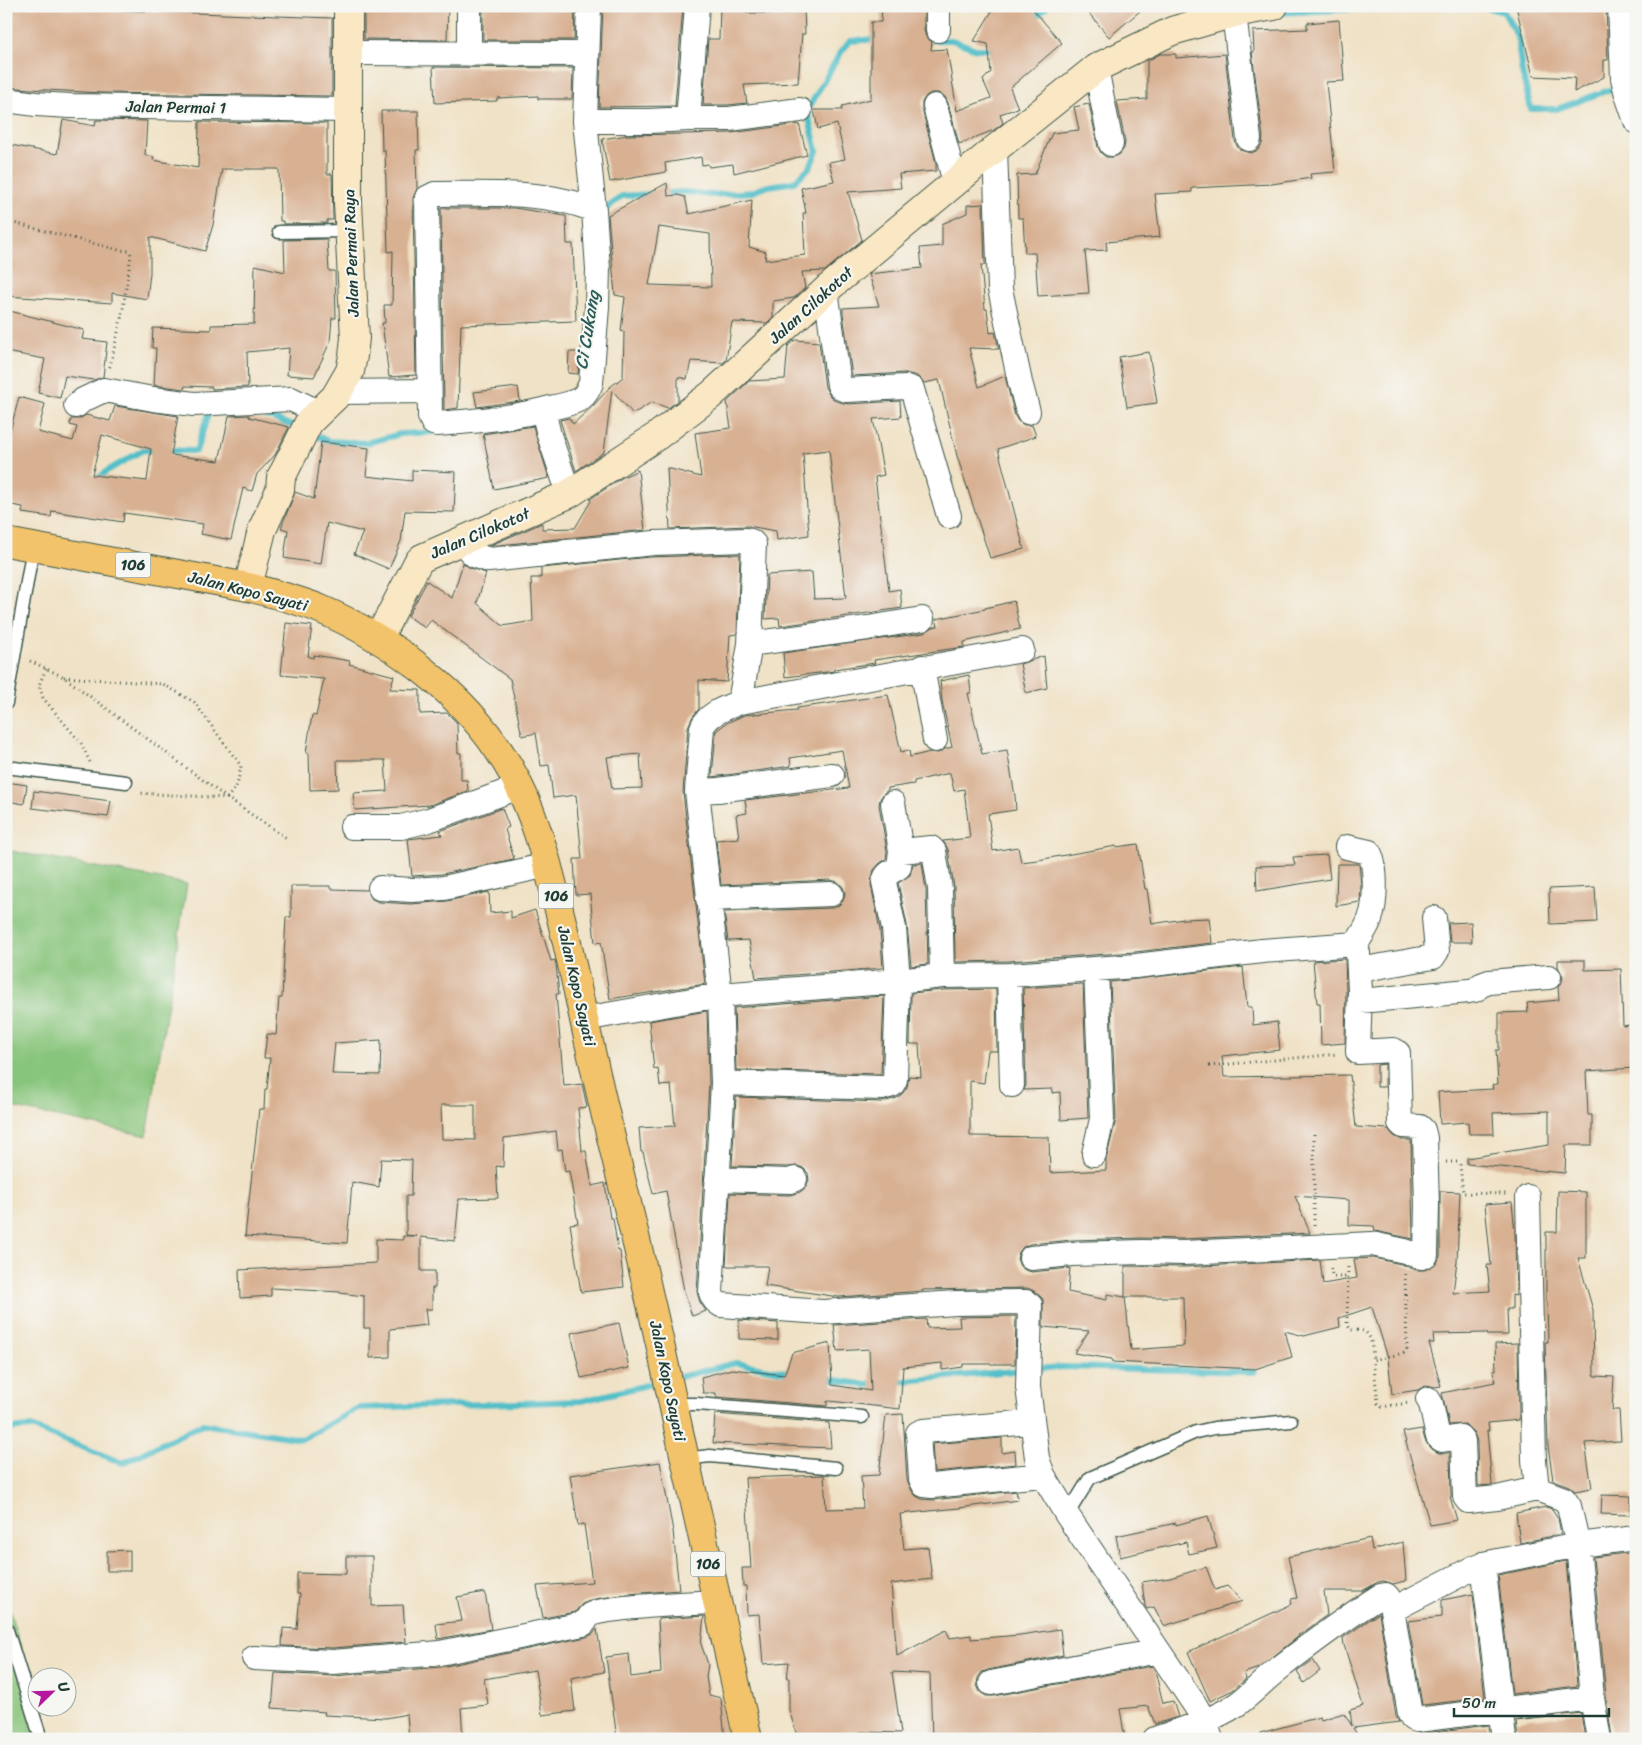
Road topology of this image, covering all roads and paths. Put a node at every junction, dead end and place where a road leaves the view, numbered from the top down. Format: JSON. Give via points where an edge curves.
{"nodes":[{"id":1,"x":348,"y":6,"type":"edge"},
{"id":2,"x":469,"y":6,"type":"edge"},
{"id":3,"x":589,"y":6,"type":"edge"},
{"id":4,"x":697,"y":6,"type":"edge"},
{"id":5,"x":938,"y":6,"type":"edge"},
{"id":6,"x":1620,"y":6,"type":"edge"},
{"id":7,"x":1250,"y":10,"type":"edge"},
{"id":8,"x":938,"y":30,"type":"dead end"},
{"id":9,"x":347,"y":53,"type":"junction"},
{"id":10,"x":468,"y":54,"type":"junction"},
{"id":11,"x":587,"y":54,"type":"junction"},
{"id":12,"x":1096,"y":68,"type":"junction"},
{"id":13,"x":6,"y":100,"type":"edge"},
{"id":14,"x":935,"y":106,"type":"dead end"},
{"id":15,"x":347,"y":110,"type":"junction"},
{"id":16,"x":800,"y":110,"type":"dead end"},
{"id":17,"x":688,"y":119,"type":"junction"},
{"id":18,"x":585,"y":121,"type":"junction"},
{"id":19,"x":1636,"y":121,"type":"edge"},
{"id":20,"x":1249,"y":139,"type":"dead end"},
{"id":21,"x":1111,"y":144,"type":"dead end"},
{"id":22,"x":995,"y":149,"type":"junction"},
{"id":23,"x":955,"y":182,"type":"junction"},
{"id":24,"x":594,"y":210,"type":"junction"},
{"id":25,"x":6,"y":221,"type":"edge"},
{"id":26,"x":349,"y":231,"type":"junction"},
{"id":27,"x":279,"y":232,"type":"dead end"},
{"id":28,"x":826,"y":290,"type":"junction"},
{"id":29,"x":104,"y":390,"type":"junction"},
{"id":30,"x":339,"y":392,"type":"junction"},
{"id":31,"x":430,"y":392,"type":"junction"},
{"id":32,"x":76,"y":406,"type":"dead end"},
{"id":33,"x":1028,"y":412,"type":"dead end"},
{"id":34,"x":314,"y":417,"type":"junction"},
{"id":35,"x":545,"y":419,"type":"junction"},
{"id":36,"x":569,"y":494,"type":"junction"},
{"id":37,"x":949,"y":516,"type":"dead end"},
{"id":38,"x":6,"y":542,"type":"edge"},
{"id":39,"x":461,"y":542,"type":"junction"},
{"id":40,"x":33,"y":547,"type":"junction"},
{"id":41,"x":241,"y":586,"type":"junction"},
{"id":42,"x":922,"y":619,"type":"dead end"},
{"id":43,"x":378,"y":639,"type":"junction"},
{"id":44,"x":750,"y":644,"type":"junction"},
{"id":45,"x":1022,"y":650,"type":"dead end"},
{"id":46,"x":15,"y":654,"type":"junction"},
{"id":47,"x":922,"y":667,"type":"junction"},
{"id":48,"x":46,"y":669,"type":"junction"},
{"id":49,"x":64,"y":677,"type":"junction"},
{"id":50,"x":740,"y":702,"type":"junction"},
{"id":51,"x":6,"y":703,"type":"edge"},
{"id":52,"x":935,"y":740,"type":"dead end"},
{"id":53,"x":6,"y":767,"type":"edge"},
{"id":54,"x":832,"y":774,"type":"dead end"},
{"id":55,"x":98,"y":779,"type":"junction"},
{"id":56,"x":126,"y":782,"type":"dead end"},
{"id":57,"x":519,"y":787,"type":"junction"},
{"id":58,"x":697,"y":791,"type":"junction"},
{"id":59,"x":227,"y":798,"type":"junction"},
{"id":60,"x":893,"y":803,"type":"dead end"},
{"id":61,"x":352,"y":827,"type":"dead end"},
{"id":62,"x":288,"y":840,"type":"dead end"},
{"id":63,"x":1347,"y":847,"type":"dead end"},
{"id":64,"x":901,"y":851,"type":"junction"},
{"id":65,"x":548,"y":865,"type":"junction"},
{"id":66,"x":380,"y":888,"type":"dead end"},
{"id":67,"x":831,"y":894,"type":"dead end"},
{"id":68,"x":708,"y":899,"type":"junction"},
{"id":69,"x":1434,"y":918,"type":"dead end"},
{"id":70,"x":1356,"y":944,"type":"junction"},
{"id":71,"x":1096,"y":969,"type":"junction"},
{"id":72,"x":1359,"y":970,"type":"junction"},
{"id":73,"x":1009,"y":975,"type":"junction"},
{"id":74,"x":942,"y":976,"type":"junction"},
{"id":75,"x":1549,"y":976,"type":"dead end"},
{"id":76,"x":898,"y":981,"type":"junction"},
{"id":77,"x":720,"y":995,"type":"junction"},
{"id":78,"x":1360,"y":1001,"type":"junction"},
{"id":79,"x":584,"y":1019,"type":"junction"},
{"id":80,"x":1358,"y":1052,"type":"junction"},
{"id":81,"x":1209,"y":1066,"type":"dead end"},
{"id":82,"x":723,"y":1083,"type":"junction"},
{"id":83,"x":1012,"y":1085,"type":"dead end"},
{"id":84,"x":1314,"y":1134,"type":"dead end"},
{"id":85,"x":1094,"y":1154,"type":"dead end"},
{"id":86,"x":1426,"y":1162,"type":"junction"},
{"id":87,"x":716,"y":1179,"type":"junction"},
{"id":88,"x":794,"y":1179,"type":"dead end"},
{"id":89,"x":1528,"y":1197,"type":"joint"},
{"id":90,"x":1348,"y":1245,"type":"junction"},
{"id":91,"x":1314,"y":1246,"type":"junction"},
{"id":92,"x":1405,"y":1251,"type":"junction"},
{"id":93,"x":1031,"y":1258,"type":"dead end"},
{"id":94,"x":1373,"y":1360,"type":"junction"},
{"id":95,"x":671,"y":1397,"type":"junction"},
{"id":96,"x":1428,"y":1399,"type":"joint"},
{"id":97,"x":862,"y":1417,"type":"dead end"},
{"id":98,"x":1291,"y":1421,"type":"dead end"},
{"id":99,"x":1032,"y":1422,"type":"junction"},
{"id":100,"x":685,"y":1459,"type":"junction"},
{"id":101,"x":836,"y":1468,"type":"dead end"},
{"id":102,"x":1043,"y":1475,"type":"junction"},
{"id":103,"x":1537,"y":1490,"type":"junction"},
{"id":104,"x":1067,"y":1515,"type":"junction"},
{"id":105,"x":1636,"y":1538,"type":"edge"},
{"id":106,"x":1578,"y":1545,"type":"junction"},
{"id":107,"x":1483,"y":1564,"type":"junction"},
{"id":108,"x":717,"y":1602,"type":"junction"},
{"id":109,"x":1390,"y":1604,"type":"junction"},
{"id":110,"x":6,"y":1627,"type":"edge"},
{"id":111,"x":1158,"y":1651,"type":"junction"},
{"id":112,"x":254,"y":1658,"type":"dead end"},
{"id":113,"x":991,"y":1683,"type":"dead end"},
{"id":114,"x":1592,"y":1698,"type":"junction"},
{"id":115,"x":1499,"y":1710,"type":"junction"},
{"id":116,"x":1208,"y":1731,"type":"edge"},
{"id":117,"x":41,"y":1739,"type":"edge"},
{"id":118,"x":748,"y":1739,"type":"edge"},
{"id":119,"x":1155,"y":1739,"type":"edge"},
{"id":120,"x":1504,"y":1739,"type":"edge"},
{"id":121,"x":1599,"y":1739,"type":"edge"}],
"edges":[{"from":1,"to":9,"type":"street","name":"Jalan Permai Raya"},
{"from":2,"to":10,"type":"street"},
{"from":3,"to":11,"type":"street"},
{"from":4,"to":17,"type":"street"},
{"from":5,"to":8,"type":"street"},
{"from":6,"to":19,"type":"street","via":[[1625,86]]},
{"from":7,"to":12,"type":"street","name":"Jalan Cilokotot","via":[[1172,31]]},
{"from":7,"to":20,"type":"street"},
{"from":9,"to":10,"type":"street"},
{"from":9,"to":15,"type":"street","name":"Jalan Permai Raya"},
{"from":10,"to":11,"type":"street"},
{"from":11,"to":18,"type":"street"},
{"from":12,"to":21,"type":"street"},
{"from":12,"to":22,"type":"street","name":"Jalan Cilokotot"},
{"from":13,"to":15,"type":"street","name":"Jalan Permai 1","via":[[70,106]]},
{"from":14,"to":23,"type":"street"},
{"from":15,"to":26,"type":"street","name":"Jalan Permai Raya"},
{"from":16,"to":17,"type":"street"},
{"from":17,"to":18,"type":"street"},
{"from":18,"to":24,"type":"street"},
{"from":22,"to":23,"type":"street","name":"Jalan Cilokotot"},
{"from":22,"to":33,"type":"street","via":[[1000,289]]},
{"from":23,"to":28,"type":"street","name":"Jalan Cilokotot"},
{"from":24,"to":31,"type":"street","via":[[554,199],[509,195],[434,194],[427,198]]},
{"from":24,"to":35,"type":"street","via":[[598,268],[591,383],[580,398]]},
{"from":25,"to":29,"type":"path","via":[[130,251],[122,315]]},
{"from":26,"to":27,"type":"lane"},
{"from":26,"to":30,"type":"street","name":"Jalan Permai Raya","via":[[355,338],[350,371]]},
{"from":28,"to":36,"type":"street","name":"Jalan Cilokotot","via":[[711,395],[657,436]]},
{"from":28,"to":37,"type":"street","via":[[839,385],[847,390],[912,389]]},
{"from":29,"to":32,"type":"street"},
{"from":29,"to":34,"type":"street","via":[[194,404],[291,399]]},
{"from":30,"to":31,"type":"street"},
{"from":30,"to":34,"type":"street","name":"Jalan Permai Raya"},
{"from":31,"to":35,"type":"street","via":[[430,417],[437,424]]},
{"from":34,"to":41,"type":"street","name":"Jalan Permai Raya","via":[[287,465],[270,486],[250,528]]},
{"from":35,"to":36,"type":"street"},
{"from":36,"to":39,"type":"street","name":"Jalan Cilokotot"},
{"from":38,"to":40,"type":"main road","name":"Jalan Kopo Sayati","number":"106"},
{"from":39,"to":43,"type":"street","name":"Jalan Cilokotot","via":[[427,555],[418,562]]},
{"from":39,"to":44,"type":"street","via":[[474,555],[489,560],[654,542],[751,541],[755,550]]},
{"from":40,"to":41,"type":"main road","name":"Jalan Kopo Sayati","number":"106"},
{"from":40,"to":46,"type":"lane"},
{"from":41,"to":43,"type":"main road","name":"Jalan Kopo Sayati","number":"106","via":[[316,608]]},
{"from":42,"to":44,"type":"street"},
{"from":43,"to":57,"type":"main road","name":"Jalan Kopo Sayati","number":"106","via":[[442,686],[467,710],[507,763]]},
{"from":44,"to":50,"type":"street"},
{"from":45,"to":47,"type":"street"},
{"from":46,"to":48,"type":"path"},
{"from":46,"to":51,"type":"lane"},
{"from":47,"to":50,"type":"street"},
{"from":47,"to":52,"type":"street"},
{"from":48,"to":49,"type":"path"},
{"from":48,"to":55,"type":"path","via":[[39,685],[43,698],[81,743]]},
{"from":49,"to":59,"type":"path"},
{"from":49,"to":59,"type":"path","via":[[163,684],[194,702],[241,766],[237,786]]},
{"from":50,"to":58,"type":"street","via":[[705,720]]},
{"from":53,"to":55,"type":"lane"},
{"from":54,"to":58,"type":"street"},
{"from":55,"to":56,"type":"lane"},
{"from":55,"to":59,"type":"path","via":[[130,793]]},
{"from":57,"to":61,"type":"street","via":[[401,827]]},
{"from":57,"to":65,"type":"main road","name":"Jalan Kopo Sayati","number":"106"},
{"from":58,"to":68,"type":"street"},
{"from":59,"to":62,"type":"path"},
{"from":60,"to":64,"type":"street"},
{"from":63,"to":70,"type":"street","via":[[1369,852],[1373,859],[1375,884],[1371,919]]},
{"from":64,"to":74,"type":"street","via":[[931,848],[934,851],[940,889]]},
{"from":64,"to":76,"type":"street","via":[[899,867],[885,876],[884,882],[894,928]]},
{"from":65,"to":66,"type":"street","via":[[449,887]]},
{"from":65,"to":79,"type":"main road","name":"Jalan Kopo Sayati","number":"106"},
{"from":67,"to":68,"type":"street"},
{"from":68,"to":77,"type":"street"},
{"from":69,"to":72,"type":"street","via":[[1437,951],[1433,957]]},
{"from":70,"to":71,"type":"street"},
{"from":70,"to":72,"type":"street"},
{"from":71,"to":73,"type":"street"},
{"from":71,"to":85,"type":"street","via":[[1102,1119]]},
{"from":72,"to":78,"type":"street"},
{"from":73,"to":74,"type":"street"},
{"from":73,"to":83,"type":"street"},
{"from":74,"to":76,"type":"street"},
{"from":75,"to":78,"type":"street","via":[[1488,982],[1475,990],[1460,993]]},
{"from":76,"to":77,"type":"street"},
{"from":76,"to":82,"type":"street","via":[[895,1080],[892,1085],[882,1088]]},
{"from":77,"to":79,"type":"street"},
{"from":77,"to":82,"type":"street"},
{"from":78,"to":80,"type":"street"},
{"from":79,"to":95,"type":"main road","name":"Jalan Kopo Sayati","number":"106"},
{"from":80,"to":81,"type":"path"},
{"from":80,"to":86,"type":"street","via":[[1394,1050],[1398,1053],[1400,1124],[1423,1130]]},
{"from":82,"to":87,"type":"street"},
{"from":84,"to":91,"type":"path"},
{"from":86,"to":89,"type":"path","via":[[1458,1162],[1465,1194],[1525,1194]]},
{"from":86,"to":92,"type":"street","via":[[1426,1255],[1421,1257]]},
{"from":87,"to":88,"type":"street"},
{"from":87,"to":99,"type":"street","via":[[711,1293],[715,1302],[823,1312],[1026,1302],[1030,1305],[1028,1387]]},
{"from":89,"to":103,"type":"street"},
{"from":90,"to":91,"type":"street"},
{"from":90,"to":92,"type":"street","via":[[1372,1244]]},
{"from":90,"to":94,"type":"path","via":[[1347,1324],[1351,1330],[1367,1334]]},
{"from":91,"to":93,"type":"street"},
{"from":92,"to":94,"type":"path","via":[[1407,1349],[1404,1353]]},
{"from":94,"to":96,"type":"path","via":[[1378,1403],[1382,1407]]},
{"from":95,"to":97,"type":"lane","via":[[697,1404]]},
{"from":95,"to":100,"type":"main road","name":"Jalan Kopo Sayati","number":"106"},
{"from":96,"to":103,"type":"street","via":[[1438,1437],[1442,1440],[1460,1437],[1462,1441],[1464,1497],[1468,1501]]},
{"from":98,"to":104,"type":"lane","via":[[1196,1432],[1090,1478]]},
{"from":99,"to":102,"type":"street","via":[[1036,1458]]},
{"from":99,"to":102,"type":"street","via":[[918,1433],[921,1479],[924,1485],[932,1486]]},
{"from":100,"to":101,"type":"lane","via":[[710,1456]]},
{"from":100,"to":108,"type":"main road","name":"Jalan Kopo Sayati","number":"106"},
{"from":102,"to":104,"type":"street"},
{"from":103,"to":106,"type":"street","via":[[1564,1499],[1569,1506]]},
{"from":104,"to":111,"type":"street"},
{"from":105,"to":106,"type":"street"},
{"from":106,"to":107,"type":"street"},
{"from":106,"to":114,"type":"street"},
{"from":107,"to":109,"type":"street"},
{"from":107,"to":115,"type":"street"},
{"from":108,"to":112,"type":"street","via":[[595,1613],[588,1616],[583,1624],[440,1653],[333,1662]]},
{"from":108,"to":118,"type":"main road","name":"Jalan Kopo Sayati","number":"106"},
{"from":109,"to":115,"type":"street","via":[[1413,1719]]},
{"from":109,"to":116,"type":"street","via":[[1386,1595],[1380,1596],[1350,1616],[1279,1668]]},
{"from":110,"to":117,"type":"lane"},
{"from":111,"to":113,"type":"street"},
{"from":111,"to":116,"type":"street"},
{"from":114,"to":115,"type":"street"},
{"from":114,"to":121,"type":"street"},
{"from":115,"to":120,"type":"street"},
{"from":116,"to":119,"type":"street"}]}
